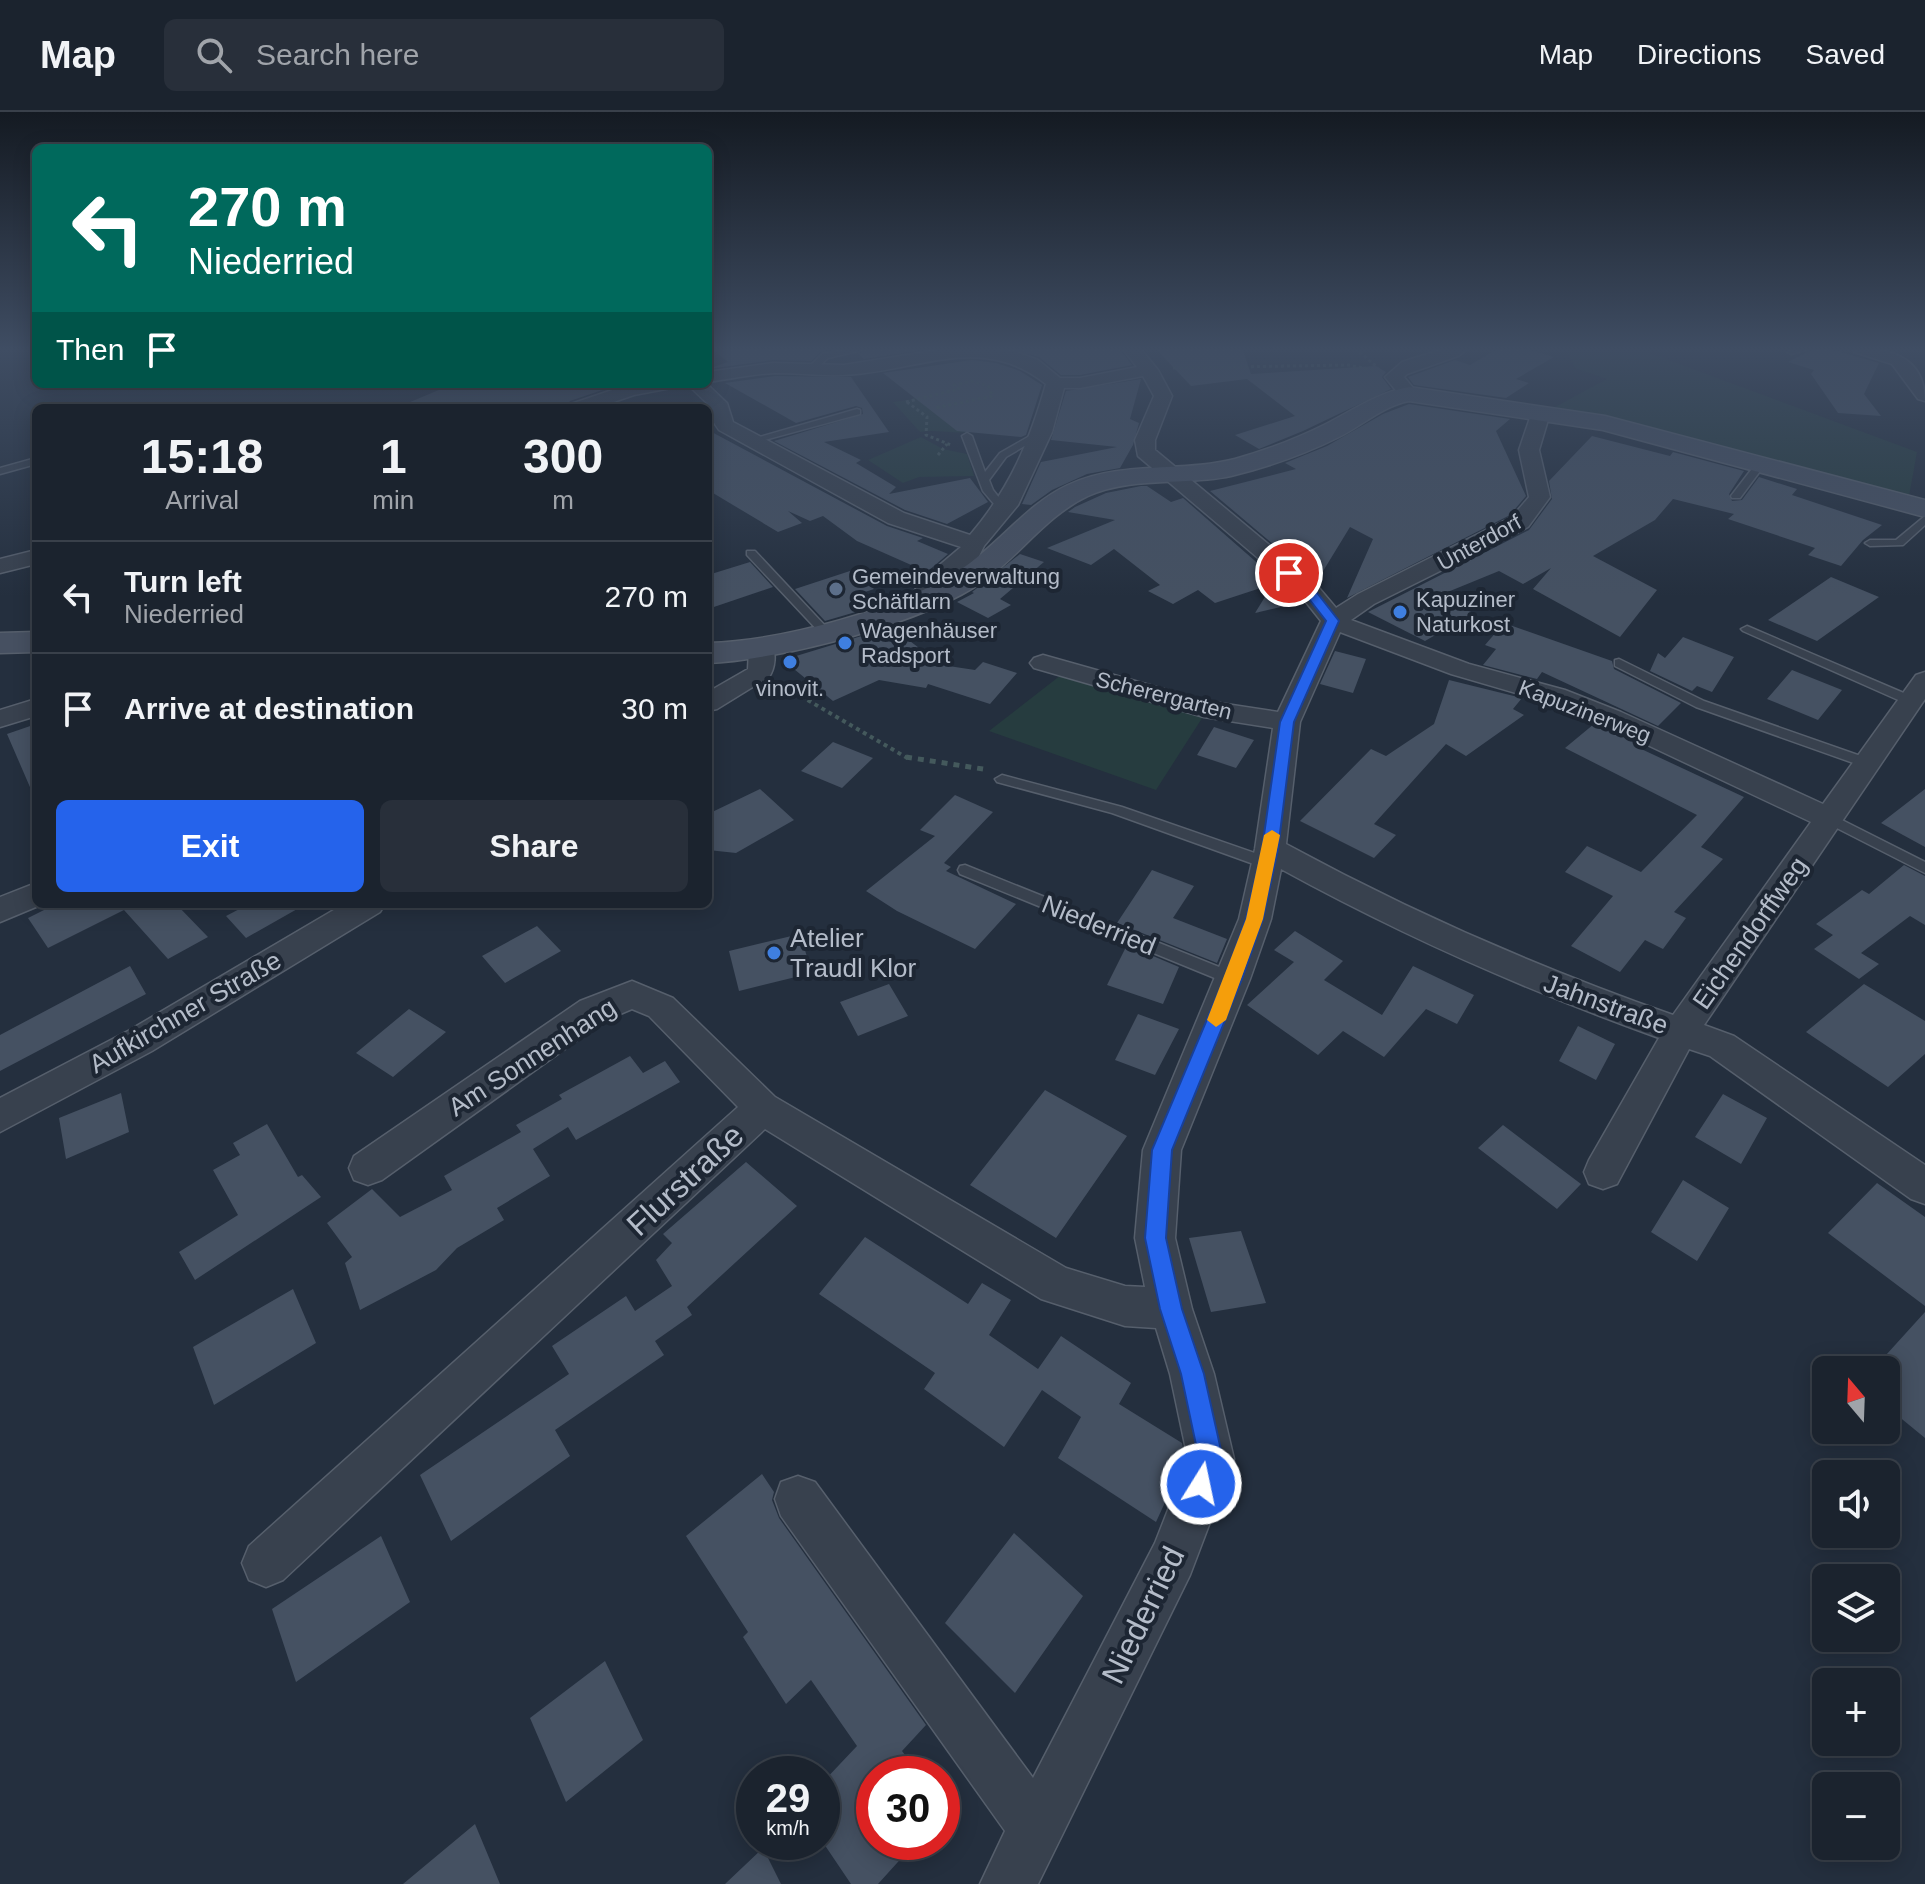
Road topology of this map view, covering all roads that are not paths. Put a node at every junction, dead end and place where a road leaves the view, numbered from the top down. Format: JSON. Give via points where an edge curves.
{"nodes":[{"id":1,"x":735,"y":431,"type":"edge"},
{"id":2,"x":788,"y":431,"type":"edge"},
{"id":3,"x":1149,"y":431,"type":"edge"},
{"id":4,"x":1331,"y":431,"type":"edge"},
{"id":5,"x":1533,"y":431,"type":"edge"},
{"id":6,"x":1635,"y":431,"type":"edge"},
{"id":7,"x":1042,"y":432,"type":"joint"},
{"id":8,"x":967,"y":436,"type":"dead end"},
{"id":9,"x":754,"y":440,"type":"junction"},
{"id":10,"x":32,"y":462,"type":"edge"},
{"id":11,"x":1761,"y":463,"type":"junction"},
{"id":12,"x":0,"y":471,"type":"edge"},
{"id":13,"x":1174,"y":475,"type":"junction"},
{"id":14,"x":985,"y":479,"type":"junction"},
{"id":15,"x":1736,"y":496,"type":"dead end"},
{"id":16,"x":1925,"y":509,"type":"edge"},
{"id":17,"x":1925,"y":519,"type":"edge"},
{"id":18,"x":992,"y":525,"type":"junction"},
{"id":19,"x":1870,"y":543,"type":"dead end"},
{"id":20,"x":974,"y":544,"type":"junction"},
{"id":21,"x":751,"y":553,"type":"dead end"},
{"id":22,"x":32,"y":558,"type":"edge"},
{"id":23,"x":0,"y":566,"type":"edge"},
{"id":24,"x":919,"y":601,"type":"junction"},
{"id":25,"x":1333,"y":621,"type":"junction"},
{"id":26,"x":1747,"y":629,"type":"dead end"},
{"id":27,"x":825,"y":632,"type":"junction"},
{"id":28,"x":32,"y":642,"type":"edge"},
{"id":29,"x":0,"y":643,"type":"edge"},
{"id":30,"x":762,"y":649,"type":"junction"},
{"id":31,"x":712,"y":653,"type":"edge"},
{"id":32,"x":1043,"y":663,"type":"dead end"},
{"id":33,"x":1619,"y":663,"type":"dead end"},
{"id":34,"x":1917,"y":690,"type":"edge"},
{"id":35,"x":712,"y":701,"type":"edge"},
{"id":36,"x":32,"y":708,"type":"edge"},
{"id":37,"x":0,"y":719,"type":"edge"},
{"id":38,"x":1287,"y":722,"type":"junction"},
{"id":39,"x":1867,"y":763,"type":"junction"},
{"id":40,"x":998,"y":775,"type":"road end"},
{"id":41,"x":1830,"y":819,"type":"junction"},
{"id":42,"x":1269,"y":856,"type":"junction"},
{"id":43,"x":1925,"y":868,"type":"edge"},
{"id":44,"x":965,"y":870,"type":"dead end"},
{"id":45,"x":32,"y":896,"type":"edge"},
{"id":46,"x":362,"y":908,"type":"edge"},
{"id":47,"x":0,"y":910,"type":"edge"},
{"id":48,"x":1233,"y":979,"type":"junction"},
{"id":49,"x":1681,"y":1031,"type":"junction"},
{"id":50,"x":762,"y":1108,"type":"junction"},
{"id":51,"x":0,"y":1116,"type":"edge"},
{"id":52,"x":368,"y":1168,"type":"dead end"},
{"id":53,"x":1603,"y":1172,"type":"dead end"},
{"id":54,"x":1925,"y":1187,"type":"edge"},
{"id":55,"x":1171,"y":1309,"type":"junction"},
{"id":56,"x":798,"y":1499,"type":"dead end"},
{"id":57,"x":266,"y":1563,"type":"dead end"},
{"id":58,"x":1037,"y":1829,"type":"junction"},
{"id":59,"x":1008,"y":1884,"type":"edge"}],
"edges":[{"from":1,"to":9,"type":"street"},
{"from":2,"to":9,"type":"lane"},
{"from":3,"to":13,"type":"street","via":[[1145,452]]},
{"from":4,"to":13,"type":"main road","via":[[1215,471]]},
{"from":5,"to":25,"type":"street","name":"Unterdorf","via":[[1529,458],[1541,489],[1538,507],[1520,522],[1366,599]]},
{"from":6,"to":11,"type":"main road"},
{"from":7,"to":14,"type":"lane","via":[[1003,455]]},
{"from":7,"to":18,"type":"street"},
{"from":8,"to":14,"type":"lane"},
{"from":9,"to":20,"type":"street","via":[[896,518]]},
{"from":10,"to":12,"type":"lane"},
{"from":11,"to":15,"type":"lane"},
{"from":11,"to":16,"type":"main road"},
{"from":13,"to":24,"type":"main road","via":[[1117,479],[1079,490],[970,577]]},
{"from":13,"to":25,"type":"street","via":[[1306,587]]},
{"from":14,"to":18,"type":"lane","via":[[999,504],[990,518]]},
{"from":17,"to":19,"type":"lane","via":[[1899,543]]},
{"from":18,"to":20,"type":"street"},
{"from":20,"to":24,"type":"street","via":[[969,555],[931,584]]},
{"from":21,"to":27,"type":"lane"},
{"from":22,"to":23,"type":"street"},
{"from":24,"to":27,"type":"main road"},
{"from":25,"to":38,"type":"street","name":"Niederried"},
{"from":25,"to":41,"type":"street","name":"Kapuzinerweg","via":[[1447,665],[1598,713]]},
{"from":26,"to":34,"type":"lane","name":"Eichendorffweg"},
{"from":27,"to":30,"type":"main road"},
{"from":28,"to":29,"type":"main road"},
{"from":30,"to":31,"type":"main road"},
{"from":30,"to":35,"type":"street","via":[[760,672]]},
{"from":32,"to":38,"type":"street","name":"Scherergarten","via":[[1204,709]]},
{"from":33,"to":39,"type":"lane","via":[[1700,704]]},
{"from":34,"to":39,"type":"street","name":"Eichendorffweg"},
{"from":36,"to":37,"type":"street"},
{"from":38,"to":42,"type":"street","name":"Niederried"},
{"from":39,"to":41,"type":"street","name":"Eichendorffweg"},
{"from":40,"to":42,"type":"lane"},
{"from":41,"to":43,"type":"lane"},
{"from":41,"to":49,"type":"street","name":"Eichendorffweg"},
{"from":42,"to":48,"type":"street","name":"Niederried","via":[[1255,919]]},
{"from":42,"to":49,"type":"street","name":"Jahnstraße","via":[[1497,963]]},
{"from":44,"to":48,"type":"lane","name":"Niederried"},
{"from":45,"to":47,"type":"street"},
{"from":46,"to":51,"type":"street","name":"Aufkirchner Straße","via":[[140,1041]]},
{"from":48,"to":55,"type":"street","name":"Niederried","via":[[1162,1150],[1155,1238]]},
{"from":49,"to":53,"type":"street","name":"Eichendorffweg"},
{"from":49,"to":54,"type":"street","name":"Jahnstraße","via":[[1722,1046]]},
{"from":50,"to":52,"type":"street","name":"Am Sonnenhang","via":[[661,1007],[632,994],[592,1011]]},
{"from":50,"to":55,"type":"street","name":"Flurstraße","via":[[1056,1285],[1125,1306]]},
{"from":50,"to":57,"type":"street","name":"Flurstraße"},
{"from":55,"to":58,"type":"street","name":"Niederried","via":[[1211,1459],[1173,1558]]},
{"from":56,"to":58,"type":"street"},
{"from":58,"to":59,"type":"street","name":"Niederried"}]}
